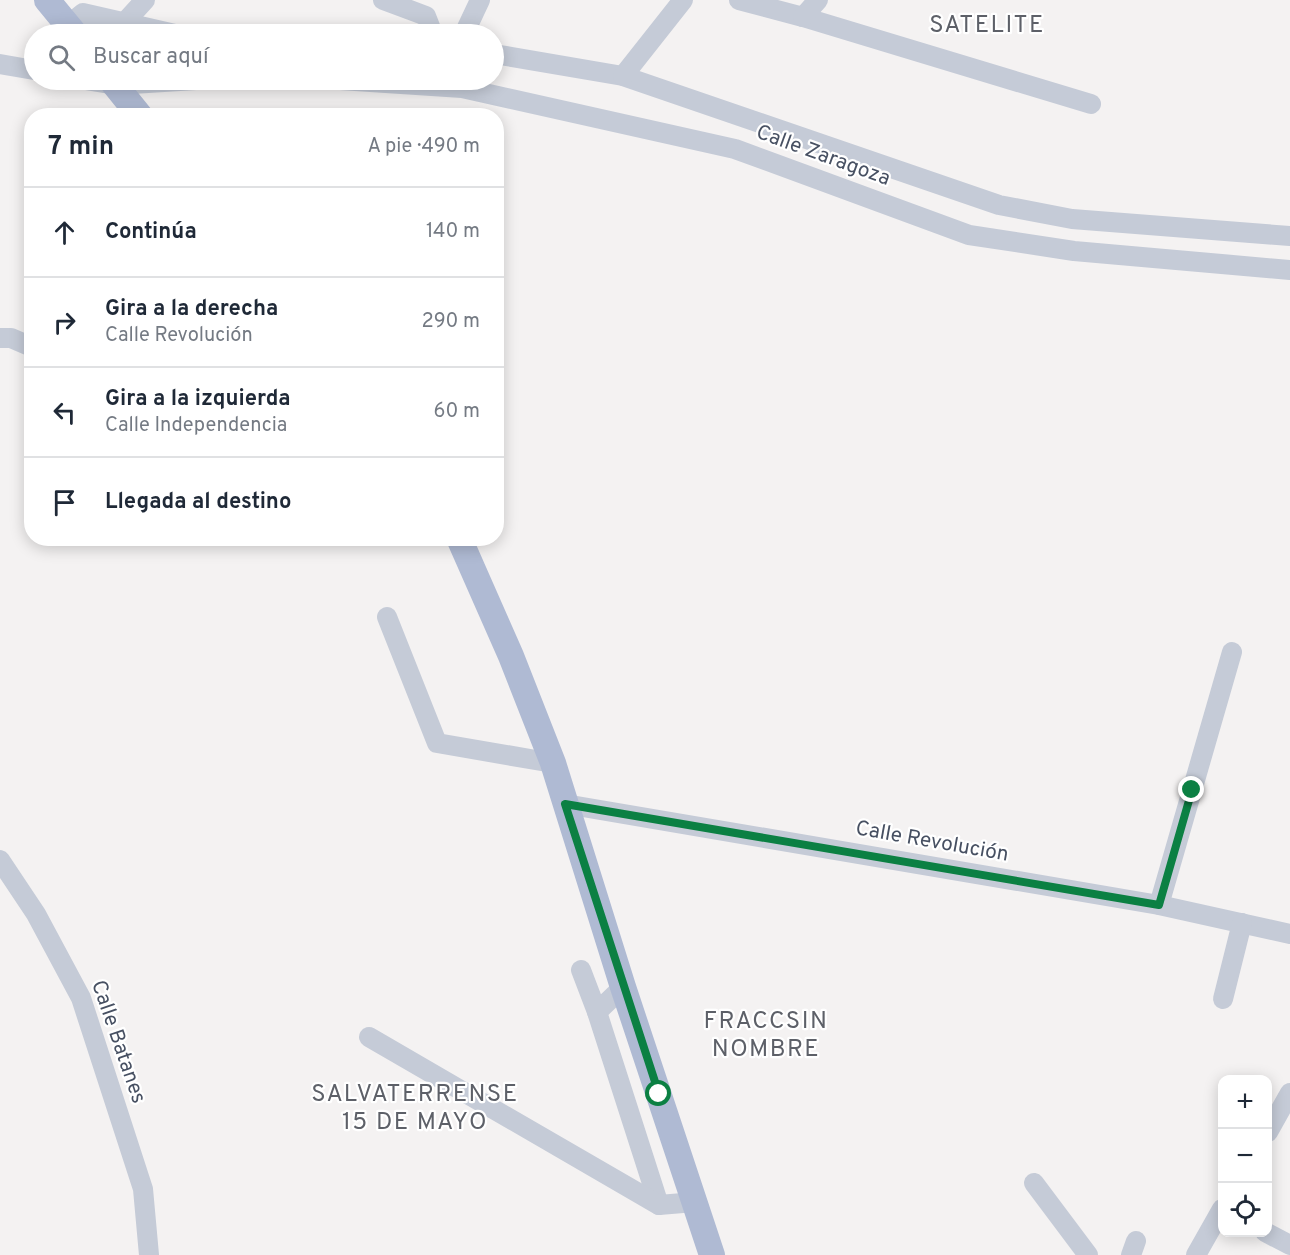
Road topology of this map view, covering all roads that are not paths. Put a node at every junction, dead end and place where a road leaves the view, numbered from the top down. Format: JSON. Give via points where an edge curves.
{"nodes":[{"id":1,"x":47,"y":0,"type":"edge"},
{"id":2,"x":145,"y":0,"type":"edge"},
{"id":3,"x":383,"y":0,"type":"edge"},
{"id":4,"x":480,"y":0,"type":"edge"},
{"id":5,"x":739,"y":0,"type":"edge"},
{"id":6,"x":818,"y":0,"type":"edge"},
{"id":7,"x":675,"y":2,"type":"edge"},
{"id":8,"x":804,"y":17,"type":"junction"},
{"id":9,"x":124,"y":23,"type":"junction"},
{"id":10,"x":67,"y":24,"type":"edge"},
{"id":11,"x":76,"y":24,"type":"edge"},
{"id":12,"x":129,"y":24,"type":"edge"},
{"id":13,"x":429,"y":24,"type":"edge"},
{"id":14,"x":469,"y":24,"type":"edge"},
{"id":15,"x":504,"y":56,"type":"edge"},
{"id":16,"x":0,"y":64,"type":"edge"},
{"id":17,"x":24,"y":68,"type":"edge"},
{"id":18,"x":623,"y":76,"type":"junction"},
{"id":19,"x":120,"y":90,"type":"edge"},
{"id":20,"x":471,"y":90,"type":"edge"},
{"id":21,"x":1092,"y":104,"type":"dead end"},
{"id":22,"x":134,"y":108,"type":"edge"},
{"id":23,"x":1290,"y":236,"type":"edge"},
{"id":24,"x":1290,"y":270,"type":"edge"},
{"id":25,"x":0,"y":338,"type":"edge"},
{"id":26,"x":24,"y":344,"type":"edge"},
{"id":27,"x":463,"y":546,"type":"edge"},
{"id":28,"x":387,"y":617,"type":"dead end"},
{"id":29,"x":1232,"y":652,"type":"dead end"},
{"id":30,"x":553,"y":764,"type":"junction"},
{"id":31,"x":565,"y":804,"type":"junction"},
{"id":32,"x":0,"y":860,"type":"edge"},
{"id":33,"x":1159,"y":905,"type":"junction"},
{"id":34,"x":1242,"y":922,"type":"junction"},
{"id":35,"x":1290,"y":925,"type":"edge"},
{"id":36,"x":1290,"y":934,"type":"edge"},
{"id":37,"x":582,"y":970,"type":"dead end"},
{"id":38,"x":623,"y":987,"type":"junction"},
{"id":39,"x":1223,"y":999,"type":"dead end"},
{"id":40,"x":597,"y":1012,"type":"junction"},
{"id":41,"x":369,"y":1037,"type":"dead end"},
{"id":42,"x":1290,"y":1093,"type":"edge"},
{"id":43,"x":1270,"y":1129,"type":"edge"},
{"id":44,"x":1034,"y":1183,"type":"dead end"},
{"id":45,"x":695,"y":1202,"type":"junction"},
{"id":46,"x":658,"y":1205,"type":"junction"},
{"id":47,"x":1218,"y":1217,"type":"edge"},
{"id":48,"x":1272,"y":1236,"type":"edge"},
{"id":49,"x":1290,"y":1245,"type":"edge"},
{"id":50,"x":150,"y":1255,"type":"edge"},
{"id":51,"x":712,"y":1255,"type":"edge"},
{"id":52,"x":1088,"y":1255,"type":"edge"},
{"id":53,"x":1196,"y":1255,"type":"edge"}],
"edges":[{"from":1,"to":10,"type":"main road"},
{"from":2,"to":9,"type":"street"},
{"from":3,"to":13,"type":"street","via":[[426,16]]},
{"from":4,"to":14,"type":"street"},
{"from":5,"to":8,"type":"street"},
{"from":6,"to":8,"type":"street"},
{"from":7,"to":18,"type":"street"},
{"from":8,"to":21,"type":"street"},
{"from":9,"to":11,"type":"street","via":[[83,13]]},
{"from":9,"to":12,"type":"street"},
{"from":15,"to":18,"type":"street"},
{"from":16,"to":17,"type":"street"},
{"from":18,"to":23,"type":"street","via":[[999,205],[1072,219]]},
{"from":19,"to":22,"type":"main road"},
{"from":20,"to":24,"type":"street","name":"Calle Zaragoza","via":[[735,149],[969,235],[1074,251]]},
{"from":25,"to":26,"type":"street"},
{"from":27,"to":30,"type":"main road","via":[[512,656]]},
{"from":28,"to":30,"type":"street","via":[[437,743]]},
{"from":29,"to":33,"type":"street"},
{"from":30,"to":31,"type":"main road"},
{"from":31,"to":33,"type":"street","name":"Calle Revolución"},
{"from":31,"to":38,"type":"main road"},
{"from":32,"to":50,"type":"street","name":"Calle Batanes","via":[[36,915],[81,998],[143,1189]]},
{"from":33,"to":34,"type":"street","name":"Calle Revolución"},
{"from":34,"to":36,"type":"street","name":"Calle Revolución"},
{"from":34,"to":39,"type":"street"},
{"from":35,"to":36,"type":"street"},
{"from":37,"to":40,"type":"street"},
{"from":38,"to":40,"type":"street"},
{"from":38,"to":45,"type":"main road"},
{"from":40,"to":46,"type":"street"},
{"from":41,"to":46,"type":"street"},
{"from":42,"to":43,"type":"street"},
{"from":44,"to":52,"type":"street"},
{"from":45,"to":46,"type":"street"},
{"from":45,"to":51,"type":"main road"},
{"from":47,"to":53,"type":"street"},
{"from":48,"to":49,"type":"street"}]}
